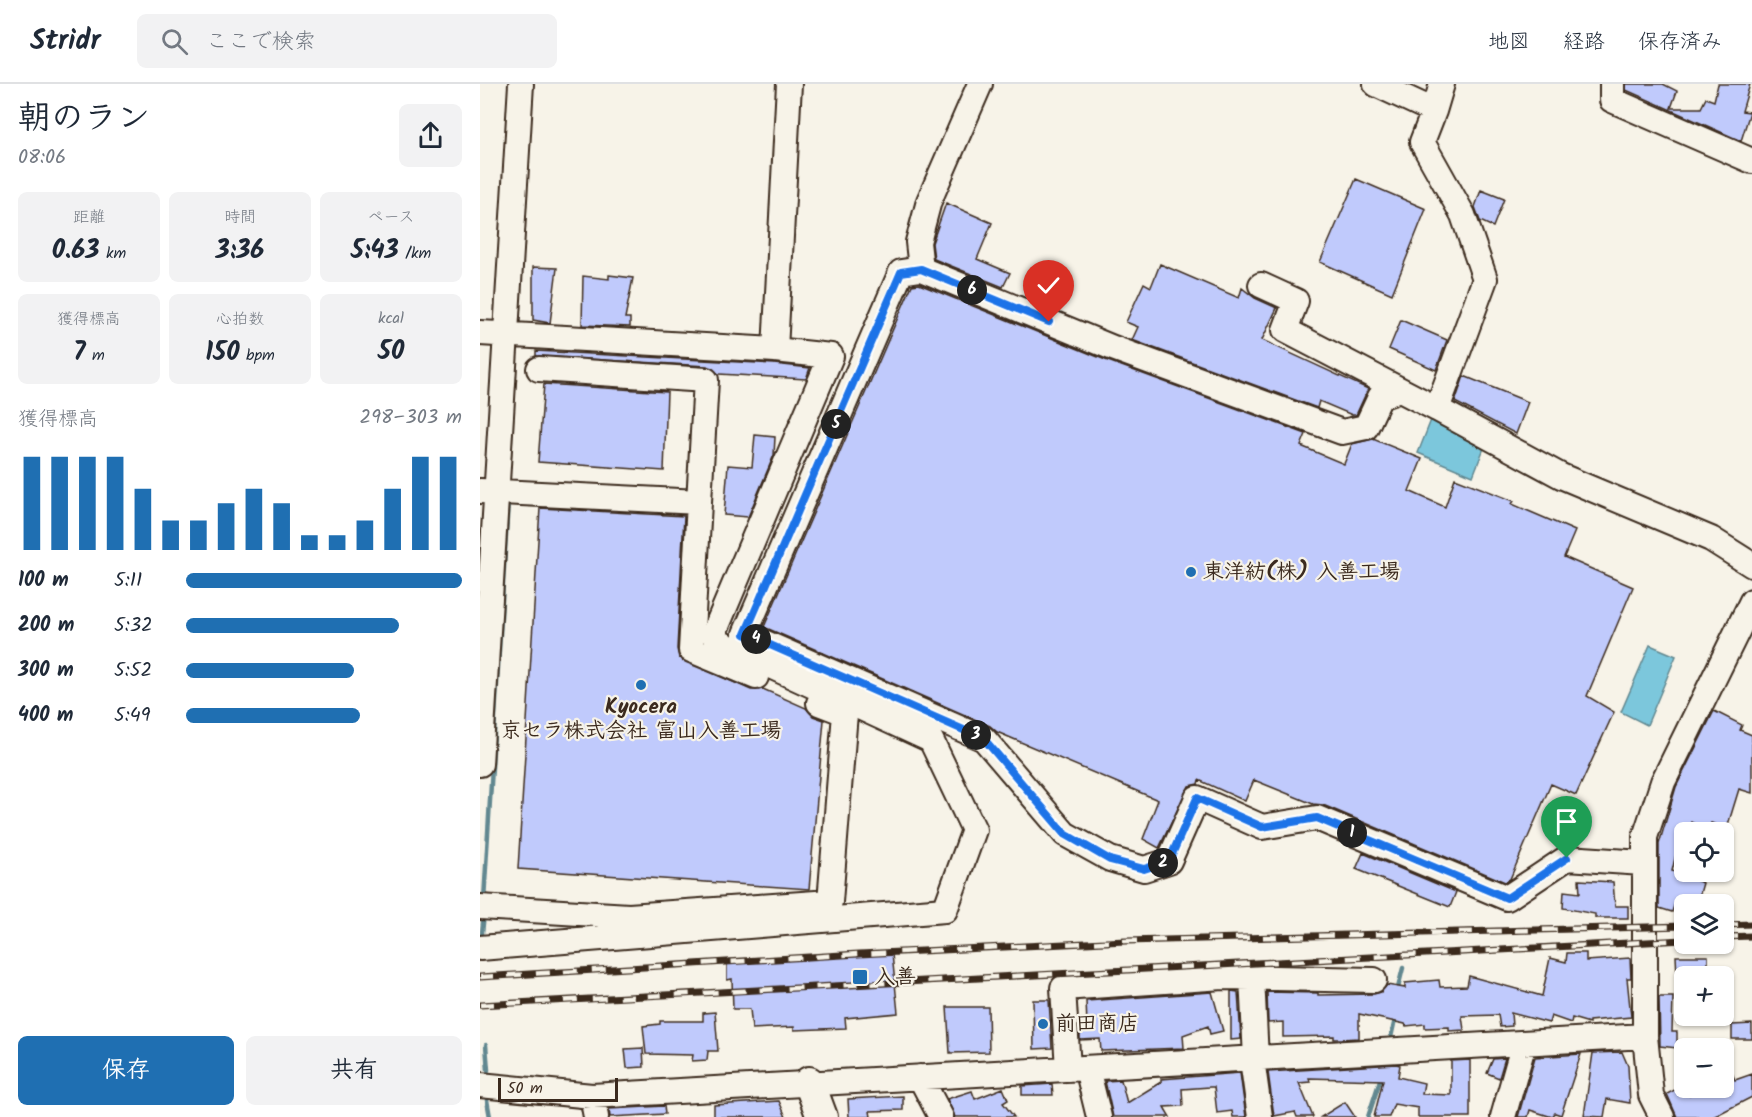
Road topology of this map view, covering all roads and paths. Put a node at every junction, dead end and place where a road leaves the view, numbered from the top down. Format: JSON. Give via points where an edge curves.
{"nodes":[{"id":1,"x":521,"y":84,"type":"edge"},
{"id":2,"x":789,"y":84,"type":"edge"},
{"id":3,"x":980,"y":84,"type":"edge"},
{"id":4,"x":1376,"y":84,"type":"edge"},
{"id":5,"x":1442,"y":84,"type":"edge"},
{"id":6,"x":1612,"y":84,"type":"edge"},
{"id":7,"x":1434,"y":111,"type":"junction"},
{"id":8,"x":1752,"y":161,"type":"edge"},
{"id":9,"x":921,"y":269,"type":"junction"},
{"id":10,"x":1261,"y":285,"type":"dead end"},
{"id":11,"x":480,"y":333,"type":"edge"},
{"id":12,"x":507,"y":335,"type":"junction"},
{"id":13,"x":775,"y":350,"type":"junction"},
{"id":14,"x":539,"y":369,"type":"dead end"},
{"id":15,"x":1400,"y":390,"type":"junction"},
{"id":16,"x":1437,"y":409,"type":"junction"},
{"id":17,"x":489,"y":492,"type":"edge"},
{"id":18,"x":699,"y":502,"type":"junction"},
{"id":19,"x":1752,"y":565,"type":"edge"},
{"id":20,"x":1752,"y":601,"type":"edge"},
{"id":21,"x":480,"y":764,"type":"edge"},
{"id":22,"x":1643,"y":863,"type":"junction"},
{"id":23,"x":480,"y":907,"type":"edge"},
{"id":24,"x":480,"y":948,"type":"edge"},
{"id":25,"x":1252,"y":977,"type":"junction"},
{"id":26,"x":1374,"y":980,"type":"dead end"},
{"id":27,"x":1645,"y":1036,"type":"junction"},
{"id":28,"x":1524,"y":1043,"type":"junction"},
{"id":29,"x":1254,"y":1059,"type":"junction"},
{"id":30,"x":1077,"y":1069,"type":"junction"},
{"id":31,"x":920,"y":1077,"type":"junction"},
{"id":32,"x":809,"y":1082,"type":"junction"},
{"id":33,"x":480,"y":1085,"type":"edge"},
{"id":34,"x":594,"y":1107,"type":"edge"},
{"id":35,"x":822,"y":1117,"type":"edge"},
{"id":36,"x":941,"y":1117,"type":"edge"},
{"id":37,"x":1099,"y":1117,"type":"edge"},
{"id":38,"x":1260,"y":1117,"type":"edge"},
{"id":39,"x":1503,"y":1117,"type":"edge"},
{"id":40,"x":1662,"y":1117,"type":"edge"}],
"edges":[{"from":1,"to":12,"type":"street"},
{"from":2,"to":13,"type":"street"},
{"from":3,"to":9,"type":"street","via":[[929,201],[918,242]]},
{"from":4,"to":7,"type":"street"},
{"from":5,"to":7,"type":"street"},
{"from":6,"to":8,"type":"street","via":[[1612,100]]},
{"from":7,"to":16,"type":"street","via":[[1422,142],[1463,215],[1485,279]]},
{"from":9,"to":15,"type":"street","via":[[1113,348],[1342,432],[1366,427],[1380,397]]},
{"from":9,"to":22,"type":"street","via":[[901,272],[745,634],[984,739],[1065,834],[1110,860],[1144,869],[1169,861],[1197,798],[1262,827],[1317,818],[1507,898],[1567,858]]},
{"from":10,"to":15,"type":"street","via":[[1296,301],[1285,330]]},
{"from":11,"to":12,"type":"street"},
{"from":12,"to":13,"type":"street"},
{"from":12,"to":17,"type":"street"},
{"from":13,"to":24,"type":"street","via":[[831,356],[714,633],[716,641],[931,740],[974,830],[945,910]]},
{"from":14,"to":18,"type":"street","via":[[706,380]]},
{"from":15,"to":16,"type":"street"},
{"from":16,"to":19,"type":"street","via":[[1561,476],[1711,539]]},
{"from":17,"to":18,"type":"street"},
{"from":17,"to":21,"type":"street"},
{"from":18,"to":23,"type":"street","via":[[691,650],[845,713],[830,902],[629,916]]},
{"from":20,"to":22,"type":"street","via":[[1663,782],[1645,837]]},
{"from":22,"to":27,"type":"street"},
{"from":25,"to":26,"type":"street"},
{"from":25,"to":29,"type":"street"},
{"from":25,"to":30,"type":"street","via":[[1181,978],[1063,988]]},
{"from":27,"to":28,"type":"street"},
{"from":27,"to":40,"type":"street","via":[[1650,1095]]},
{"from":28,"to":29,"type":"street"},
{"from":28,"to":39,"type":"street"},
{"from":29,"to":30,"type":"street"},
{"from":29,"to":38,"type":"street"},
{"from":30,"to":31,"type":"street"},
{"from":30,"to":37,"type":"street"},
{"from":31,"to":32,"type":"street"},
{"from":31,"to":36,"type":"street"},
{"from":32,"to":34,"type":"street"},
{"from":32,"to":35,"type":"main road"},
{"from":33,"to":34,"type":"street"}]}
